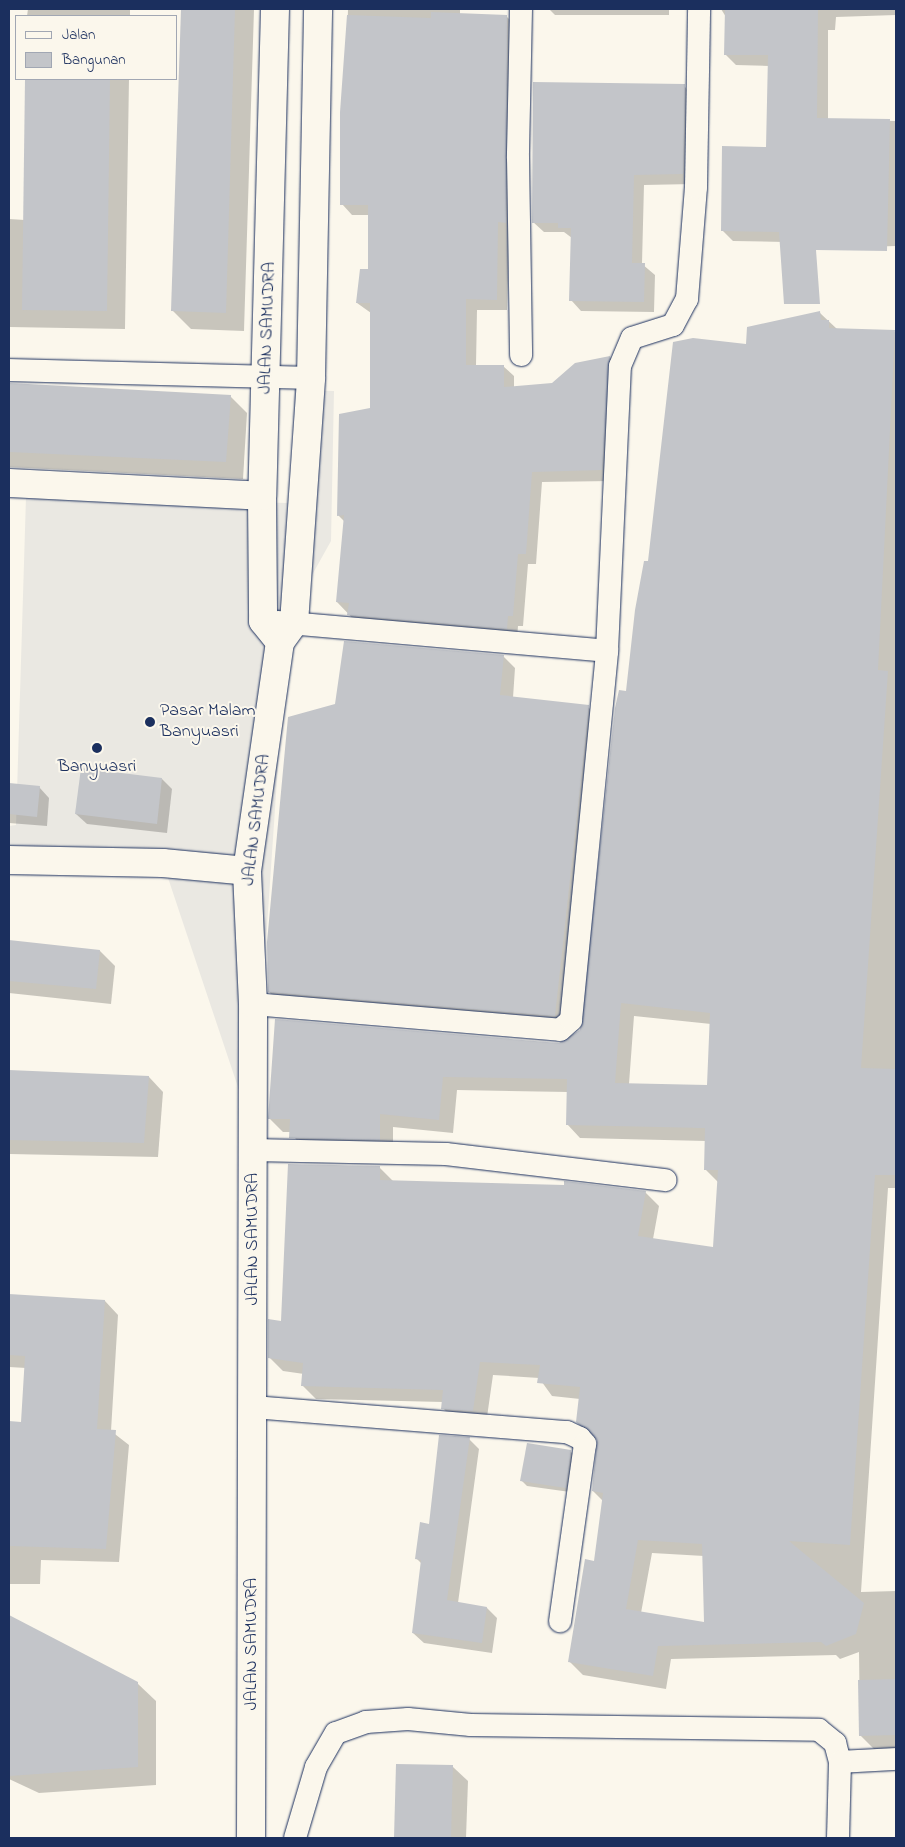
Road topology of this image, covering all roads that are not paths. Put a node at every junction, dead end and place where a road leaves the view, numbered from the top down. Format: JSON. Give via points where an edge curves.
{"nodes":[{"id":1,"x":275,"y":9,"type":"edge"},
{"id":2,"x":318,"y":9,"type":"edge"},
{"id":3,"x":521,"y":9,"type":"edge"},
{"id":4,"x":700,"y":9,"type":"edge"},
{"id":5,"x":521,"y":355,"type":"dead end"},
{"id":6,"x":9,"y":370,"type":"edge"},
{"id":7,"x":266,"y":377,"type":"junction"},
{"id":8,"x":311,"y":378,"type":"junction"},
{"id":9,"x":9,"y":484,"type":"edge"},
{"id":10,"x":262,"y":496,"type":"junction"},
{"id":11,"x":287,"y":632,"type":"junction"},
{"id":12,"x":607,"y":651,"type":"junction"},
{"id":13,"x":9,"y":860,"type":"edge"},
{"id":14,"x":247,"y":871,"type":"junction"},
{"id":15,"x":253,"y":1004,"type":"junction"},
{"id":16,"x":252,"y":1150,"type":"junction"},
{"id":17,"x":665,"y":1180,"type":"dead end"},
{"id":18,"x":253,"y":1407,"type":"junction"},
{"id":19,"x":560,"y":1621,"type":"dead end"},
{"id":20,"x":896,"y":1759,"type":"edge"},
{"id":21,"x":840,"y":1762,"type":"junction"},
{"id":22,"x":251,"y":1838,"type":"edge"},
{"id":23,"x":295,"y":1838,"type":"edge"},
{"id":24,"x":838,"y":1838,"type":"edge"}],
"edges":[{"from":1,"to":7,"type":"street","name":"JALAN SAMUDRA"},
{"from":2,"to":8,"type":"street","name":"JALAN SAMUDRA"},
{"from":3,"to":5,"type":"lane","via":[[518,158]]},
{"from":4,"to":12,"type":"lane","via":[[696,187],[687,299],[673,325],[632,338],[620,366]]},
{"from":6,"to":7,"type":"lane"},
{"from":7,"to":8,"type":"lane"},
{"from":7,"to":10,"type":"street","name":"JALAN SAMUDRA"},
{"from":8,"to":11,"type":"street","name":"JALAN SAMUDRA"},
{"from":9,"to":10,"type":"street"},
{"from":10,"to":11,"type":"street","name":"JALAN SAMUDRA","via":[[263,621]]},
{"from":11,"to":12,"type":"lane"},
{"from":11,"to":14,"type":"street","name":"JALAN SAMUDRA"},
{"from":12,"to":15,"type":"lane","via":[[569,1024],[560,1030]]},
{"from":13,"to":14,"type":"street","via":[[163,863]]},
{"from":14,"to":15,"type":"street","name":"JALAN SAMUDRA"},
{"from":15,"to":16,"type":"street","name":"JALAN SAMUDRA"},
{"from":16,"to":17,"type":"lane","via":[[446,1154]]},
{"from":16,"to":18,"type":"street","name":"JALAN SAMUDRA"},
{"from":18,"to":19,"type":"lane","via":[[567,1432],[580,1438],[585,1444]]},
{"from":18,"to":22,"type":"street","name":"JALAN SAMUDRA"},
{"from":20,"to":21,"type":"lane"},
{"from":21,"to":23,"type":"lane","via":[[835,1743],[806,1727],[366,1722],[336,1733],[316,1767]]},
{"from":21,"to":24,"type":"lane"}]}
